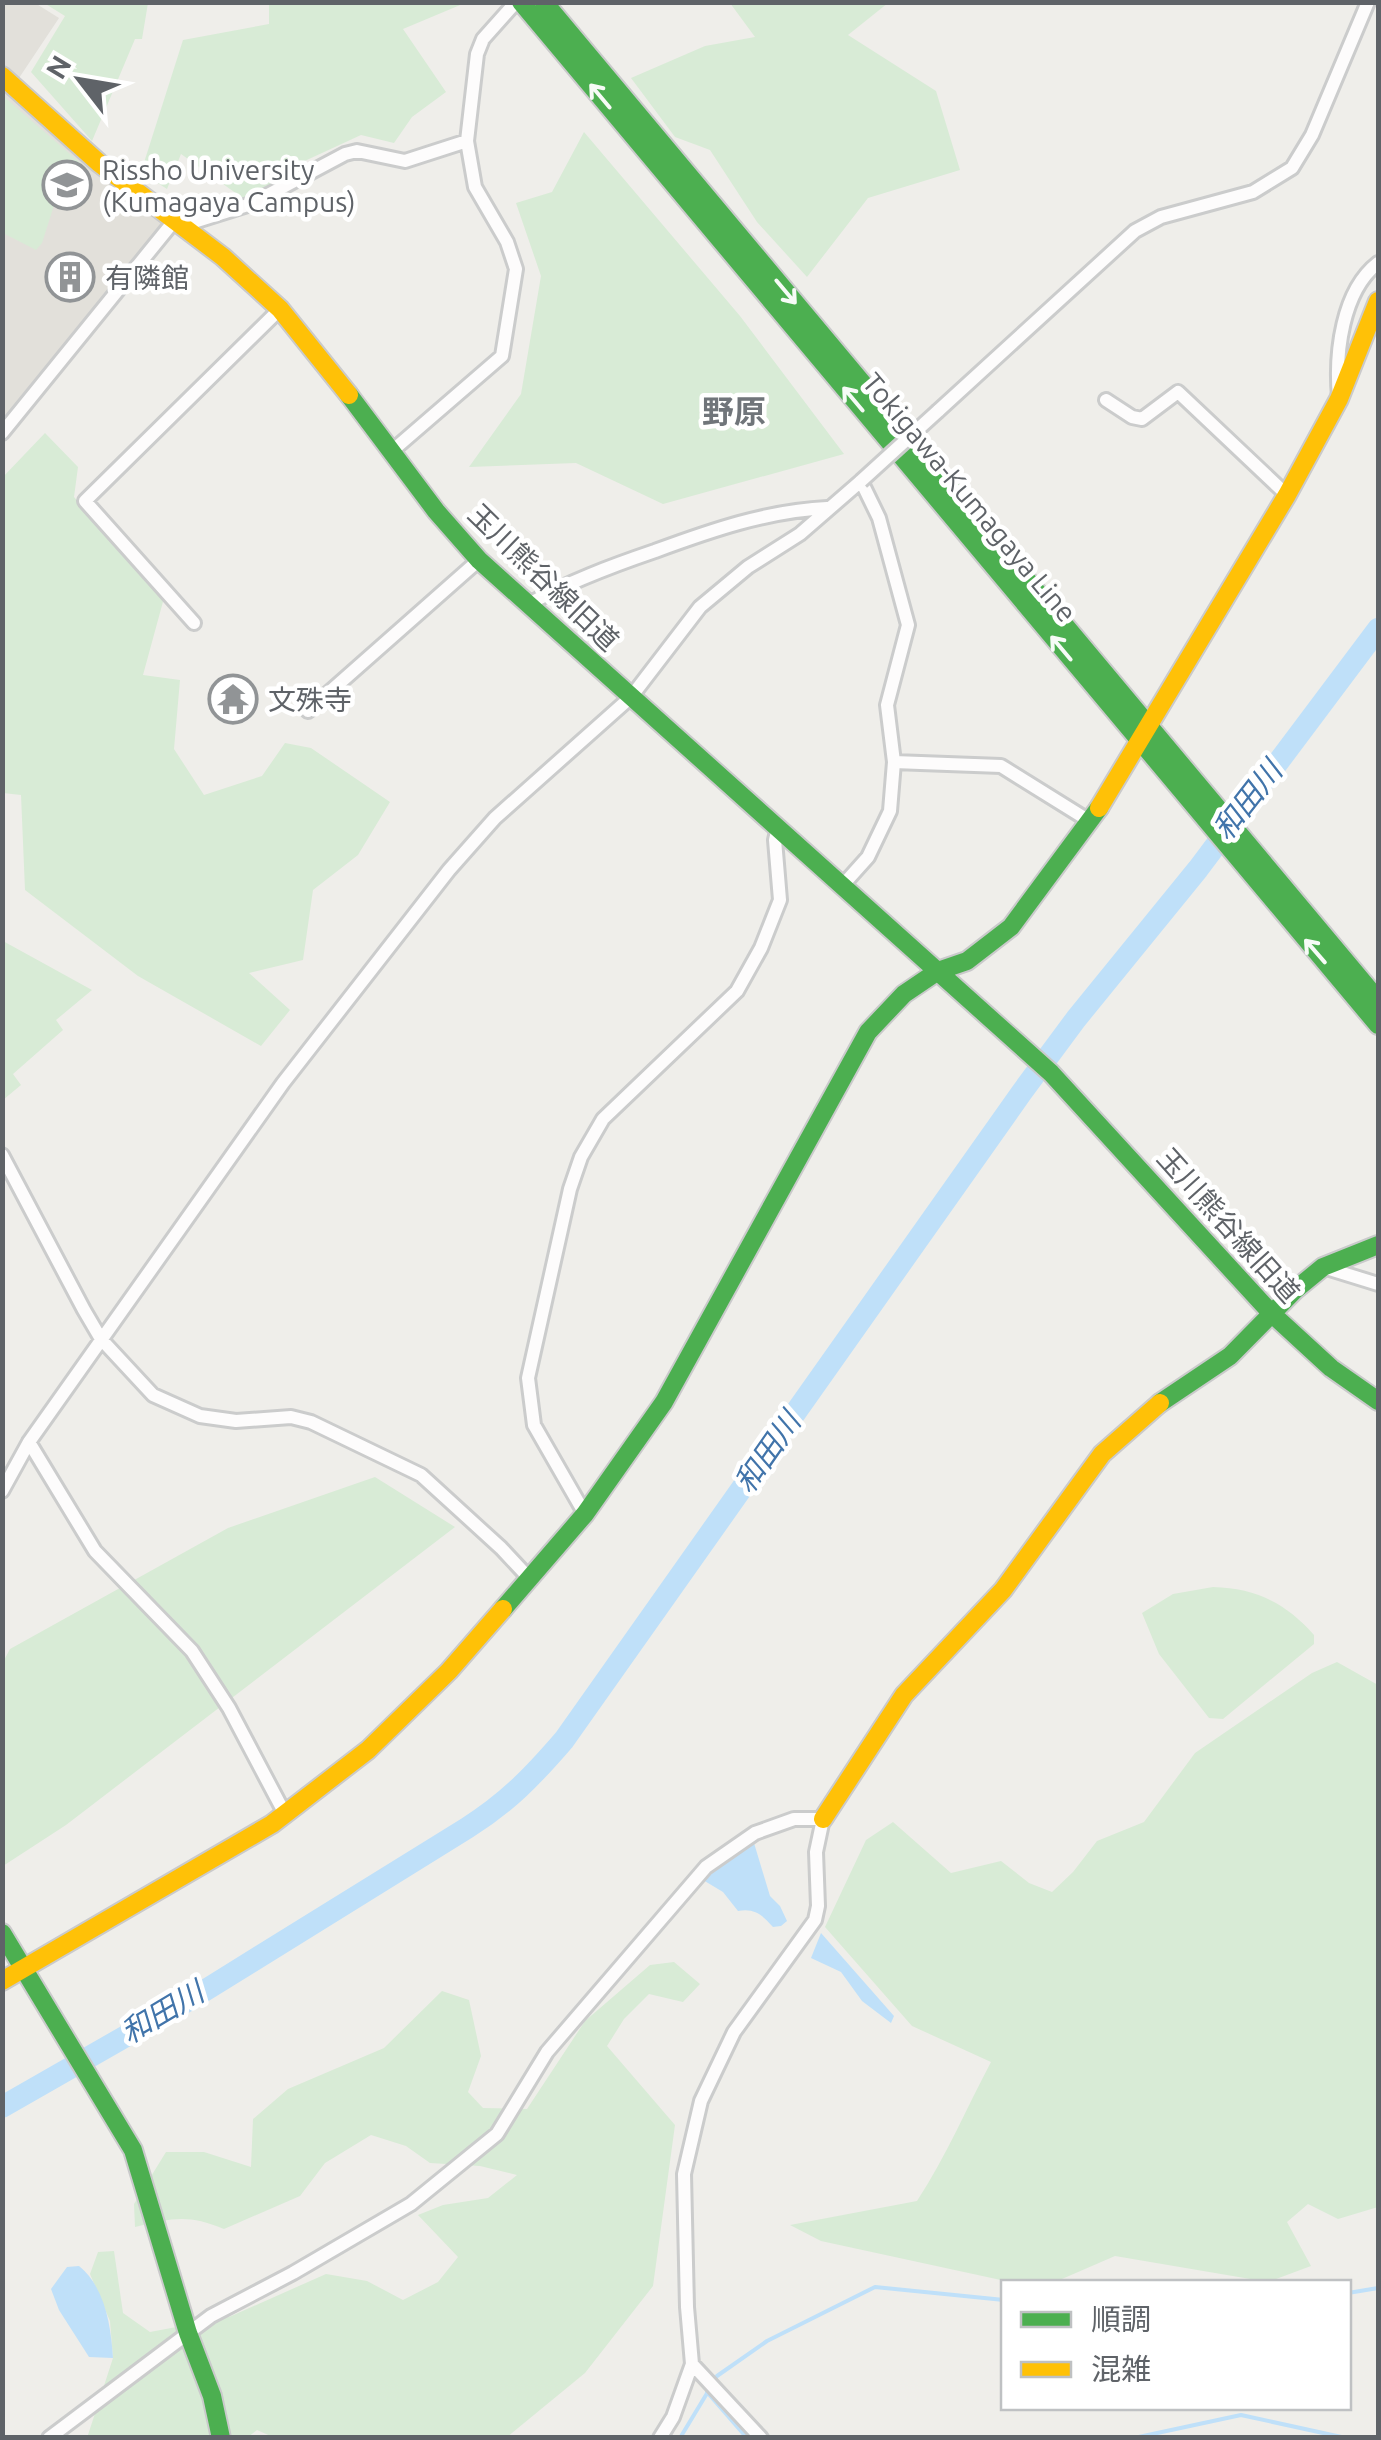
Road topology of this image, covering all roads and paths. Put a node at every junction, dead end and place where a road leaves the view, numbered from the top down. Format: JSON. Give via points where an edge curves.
{"nodes":[{"id":1,"x":544,"y":2,"type":"edge"},
{"id":2,"x":1368,"y":2,"type":"edge"},
{"id":3,"x":514,"y":5,"type":"edge"},
{"id":4,"x":2,"y":76,"type":"edge"},
{"id":5,"x":467,"y":141,"type":"junction"},
{"id":6,"x":178,"y":224,"type":"junction"},
{"id":7,"x":1378,"y":263,"type":"edge"},
{"id":8,"x":1378,"y":301,"type":"edge"},
{"id":9,"x":280,"y":309,"type":"junction"},
{"id":10,"x":1339,"y":399,"type":"junction"},
{"id":11,"x":1106,"y":400,"type":"dead end"},
{"id":12,"x":2,"y":433,"type":"edge"},
{"id":13,"x":392,"y":451,"type":"junction"},
{"id":14,"x":861,"y":481,"type":"junction"},
{"id":15,"x":1288,"y":496,"type":"junction"},
{"id":16,"x":830,"y":508,"type":"junction"},
{"id":17,"x":479,"y":560,"type":"junction"},
{"id":18,"x":527,"y":605,"type":"junction"},
{"id":19,"x":194,"y":623,"type":"dead end"},
{"id":20,"x":631,"y":697,"type":"junction"},
{"id":21,"x":308,"y":711,"type":"dead end"},
{"id":22,"x":1145,"y":735,"type":"junction"},
{"id":23,"x":894,"y":762,"type":"junction"},
{"id":24,"x":1091,"y":822,"type":"junction"},
{"id":25,"x":778,"y":828,"type":"junction"},
{"id":26,"x":1256,"y":867,"type":"junction"},
{"id":27,"x":842,"y":886,"type":"junction"},
{"id":28,"x":938,"y":971,"type":"junction"},
{"id":29,"x":1378,"y":1000,"type":"edge"},
{"id":30,"x":1378,"y":1025,"type":"edge"},
{"id":31,"x":2,"y":1155,"type":"edge"},
{"id":32,"x":1378,"y":1244,"type":"edge"},
{"id":33,"x":1324,"y":1267,"type":"junction"},
{"id":34,"x":1378,"y":1284,"type":"edge"},
{"id":35,"x":1271,"y":1313,"type":"junction"},
{"id":36,"x":101,"y":1338,"type":"junction"},
{"id":37,"x":1378,"y":1401,"type":"edge"},
{"id":38,"x":29,"y":1442,"type":"junction"},
{"id":39,"x":2,"y":1491,"type":"edge"},
{"id":40,"x":585,"y":1514,"type":"junction"},
{"id":41,"x":529,"y":1578,"type":"junction"},
{"id":42,"x":285,"y":1814,"type":"junction"},
{"id":43,"x":824,"y":1819,"type":"junction"},
{"id":44,"x":2,"y":1933,"type":"edge"},
{"id":45,"x":26,"y":1968,"type":"junction"},
{"id":46,"x":2,"y":1981,"type":"edge"},
{"id":47,"x":188,"y":2333,"type":"junction"},
{"id":48,"x":692,"y":2364,"type":"junction"},
{"id":49,"x":48,"y":2438,"type":"edge"},
{"id":50,"x":221,"y":2438,"type":"edge"},
{"id":51,"x":660,"y":2438,"type":"edge"},
{"id":52,"x":761,"y":2438,"type":"edge"}],
"edges":[{"from":1,"to":22,"type":"street","name":"Tokigawa-Kumagaya Line","one_way":true},
{"from":2,"to":14,"type":"street","bridge":true,"via":[[1292,168],[1253,192],[1161,217],[1136,231]]},
{"from":3,"to":5,"type":"street","via":[[476,54]]},
{"from":22,"to":3,"type":"street","name":"Tokigawa-Kumagaya Line","one_way":true},
{"from":4,"to":6,"type":"street","name":"玉川熊谷線旧道"},
{"from":5,"to":6,"type":"street","via":[[405,161],[345,154],[251,204]]},
{"from":5,"to":13,"type":"street","via":[[475,187],[516,269],[502,356]]},
{"from":6,"to":9,"type":"street","name":"玉川熊谷線旧道"},
{"from":6,"to":12,"type":"street"},
{"from":7,"to":10,"type":"street","via":[[1354,293],[1337,372]]},
{"from":8,"to":10,"type":"street"},
{"from":9,"to":13,"type":"street","name":"玉川熊谷線旧道"},
{"from":9,"to":19,"type":"street","via":[[85,501]]},
{"from":10,"to":15,"type":"street"},
{"from":11,"to":15,"type":"street","via":[[1142,419],[1178,392]]},
{"from":13,"to":17,"type":"street","name":"玉川熊谷線旧道"},
{"from":14,"to":16,"type":"street"},
{"from":14,"to":23,"type":"street","via":[[884,532],[908,625],[887,705]]},
{"from":15,"to":22,"type":"street"},
{"from":16,"to":18,"type":"street","via":[[729,524],[560,586]]},
{"from":16,"to":20,"type":"street","via":[[700,607]]},
{"from":17,"to":18,"type":"street","name":"玉川熊谷線旧道"},
{"from":17,"to":21,"type":"street"},
{"from":18,"to":20,"type":"street","name":"玉川熊谷線旧道"},
{"from":20,"to":25,"type":"street","name":"玉川熊谷線旧道"},
{"from":20,"to":36,"type":"street","via":[[495,818],[449,870],[284,1083]]},
{"from":22,"to":24,"type":"street"},
{"from":22,"to":26,"type":"street","name":"Tokigawa-Kumagaya Line"},
{"from":23,"to":24,"type":"street","via":[[1001,766]]},
{"from":23,"to":27,"type":"street","via":[[890,810],[868,858]]},
{"from":24,"to":28,"type":"street","via":[[1011,927],[966,961]]},
{"from":25,"to":27,"type":"street","name":"玉川熊谷線旧道"},
{"from":25,"to":40,"type":"street","via":[[780,900],[737,991],[603,1119],[570,1189],[528,1378],[534,1425]]},
{"from":26,"to":29,"type":"street","name":"Tokigawa-Kumagaya Line"},
{"from":30,"to":26,"type":"street","name":"Tokigawa-Kumagaya Line","one_way":true},
{"from":27,"to":28,"type":"street","name":"玉川熊谷線旧道"},
{"from":28,"to":35,"type":"street","name":"玉川熊谷線旧道","via":[[1051,1073]]},
{"from":28,"to":40,"type":"street","via":[[868,1032],[664,1402]]},
{"from":31,"to":36,"type":"street"},
{"from":32,"to":33,"type":"street"},
{"from":33,"to":34,"type":"street"},
{"from":33,"to":35,"type":"street"},
{"from":35,"to":37,"type":"street","name":"玉川熊谷線旧道"},
{"from":35,"to":43,"type":"street","via":[[1230,1356],[1171,1393],[1102,1454],[1003,1590],[904,1695]]},
{"from":36,"to":38,"type":"street"},
{"from":36,"to":41,"type":"street","via":[[168,1403],[236,1421],[311,1422],[420,1475]]},
{"from":38,"to":39,"type":"street"},
{"from":38,"to":42,"type":"street","via":[[95,1551],[192,1651]]},
{"from":40,"to":41,"type":"street"},
{"from":41,"to":42,"type":"street","via":[[416,1706]]},
{"from":42,"to":45,"type":"street"},
{"from":43,"to":47,"type":"street","via":[[794,1819],[755,1833],[706,1867],[547,2052],[497,2134],[411,2204]]},
{"from":43,"to":48,"type":"street","via":[[816,1852],[815,1920],[734,2032],[691,2138],[684,2174]]},
{"from":44,"to":45,"type":"street"},
{"from":45,"to":46,"type":"street"},
{"from":45,"to":47,"type":"street","via":[[134,2150]]},
{"from":47,"to":49,"type":"street"},
{"from":47,"to":50,"type":"street"},
{"from":48,"to":51,"type":"street"},
{"from":48,"to":52,"type":"street"}]}
